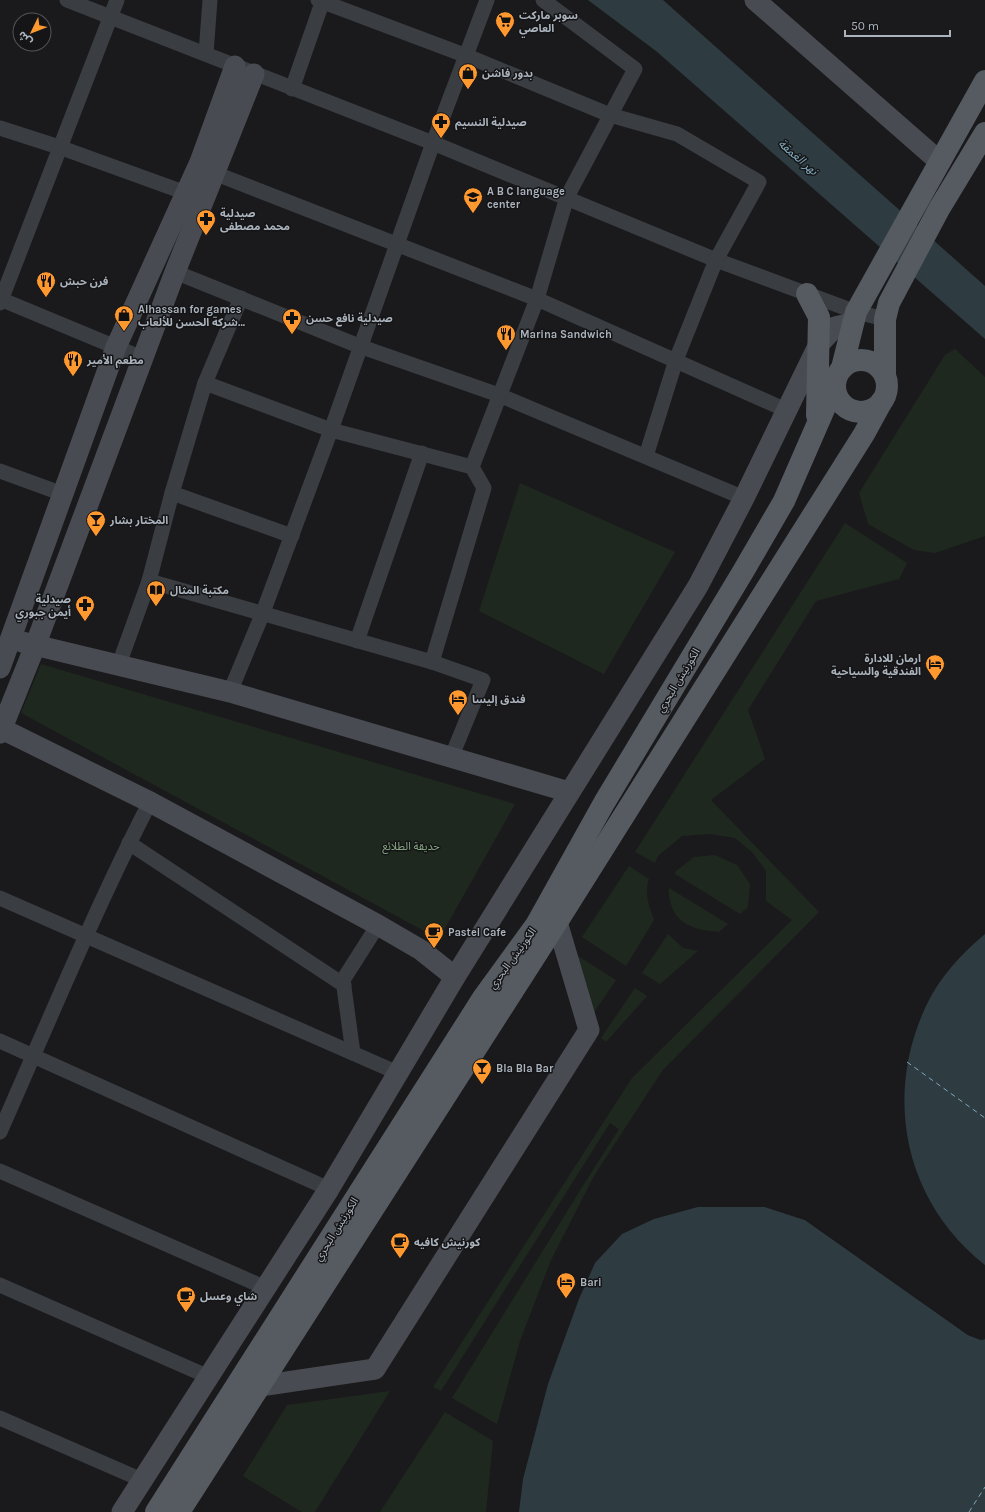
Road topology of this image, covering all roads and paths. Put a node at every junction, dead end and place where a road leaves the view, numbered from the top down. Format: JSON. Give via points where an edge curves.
{"nodes":[{"id":1,"x":67,"y":0,"type":"edge"},
{"id":2,"x":117,"y":0,"type":"edge"},
{"id":3,"x":210,"y":0,"type":"edge"},
{"id":4,"x":487,"y":0,"type":"edge"},
{"id":5,"x":543,"y":0,"type":"edge"},
{"id":6,"x":755,"y":0,"type":"edge"},
{"id":7,"x":321,"y":1,"type":"edge"},
{"id":8,"x":110,"y":16,"type":"junction"},
{"id":9,"x":206,"y":54,"type":"junction"},
{"id":10,"x":467,"y":56,"type":"junction"},
{"id":11,"x":235,"y":66,"type":"junction"},
{"id":12,"x":254,"y":74,"type":"junction"},
{"id":13,"x":985,"y":81,"type":"edge"},
{"id":14,"x":292,"y":89,"type":"junction"},
{"id":15,"x":610,"y":115,"type":"junction"},
{"id":16,"x":0,"y":128,"type":"edge"},
{"id":17,"x":985,"y":133,"type":"edge"},
{"id":18,"x":433,"y":143,"type":"junction"},
{"id":19,"x":59,"y":147,"type":"junction"},
{"id":20,"x":940,"y":162,"type":"junction"},
{"id":21,"x":214,"y":173,"type":"junction"},
{"id":22,"x":186,"y":193,"type":"junction"},
{"id":23,"x":567,"y":197,"type":"junction"},
{"id":24,"x":398,"y":246,"type":"junction"},
{"id":25,"x":716,"y":260,"type":"junction"},
{"id":26,"x":174,"y":272,"type":"junction"},
{"id":27,"x":807,"y":294,"type":"junction"},
{"id":28,"x":241,"y":298,"type":"junction"},
{"id":29,"x":537,"y":300,"type":"junction"},
{"id":30,"x":0,"y":301,"type":"edge"},
{"id":31,"x":887,"y":311,"type":"junction"},
{"id":32,"x":854,"y":318,"type":"junction"},
{"id":33,"x":818,"y":344,"type":"junction"},
{"id":34,"x":360,"y":346,"type":"junction"},
{"id":35,"x":116,"y":348,"type":"junction"},
{"id":36,"x":142,"y":358,"type":"junction"},
{"id":37,"x":676,"y":360,"type":"junction"},
{"id":38,"x":838,"y":376,"type":"junction"},
{"id":39,"x":885,"y":376,"type":"junction"},
{"id":40,"x":205,"y":383,"type":"junction"},
{"id":41,"x":499,"y":395,"type":"junction"},
{"id":42,"x":882,"y":401,"type":"junction"},
{"id":43,"x":786,"y":410,"type":"junction"},
{"id":44,"x":331,"y":430,"type":"junction"},
{"id":45,"x":816,"y":430,"type":"junction"},
{"id":46,"x":422,"y":453,"type":"junction"},
{"id":47,"x":646,"y":456,"type":"junction"},
{"id":48,"x":472,"y":467,"type":"junction"},
{"id":49,"x":0,"y":471,"type":"edge"},
{"id":50,"x":172,"y":492,"type":"junction"},
{"id":51,"x":63,"y":494,"type":"junction"},
{"id":52,"x":744,"y":498,"type":"junction"},
{"id":53,"x":292,"y":536,"type":"junction"},
{"id":54,"x":149,"y":581,"type":"junction"},
{"id":55,"x":262,"y":615,"type":"junction"},
{"id":56,"x":5,"y":637,"type":"edge"},
{"id":57,"x":357,"y":641,"type":"junction"},
{"id":58,"x":35,"y":646,"type":"junction"},
{"id":59,"x":432,"y":662,"type":"junction"},
{"id":60,"x":118,"y":666,"type":"junction"},
{"id":61,"x":0,"y":668,"type":"edge"},
{"id":62,"x":230,"y":692,"type":"junction"},
{"id":63,"x":1,"y":730,"type":"edge"},
{"id":64,"x":451,"y":758,"type":"junction"},
{"id":65,"x":569,"y":792,"type":"junction"},
{"id":66,"x":150,"y":802,"type":"junction"},
{"id":67,"x":129,"y":843,"type":"junction"},
{"id":68,"x":0,"y":898,"type":"edge"},
{"id":69,"x":557,"y":922,"type":"junction"},
{"id":70,"x":378,"y":925,"type":"junction"},
{"id":71,"x":86,"y":936,"type":"junction"},
{"id":72,"x":455,"y":977,"type":"junction"},
{"id":73,"x":344,"y":985,"type":"junction"},
{"id":74,"x":0,"y":1040,"type":"edge"},
{"id":75,"x":353,"y":1053,"type":"junction"},
{"id":76,"x":34,"y":1056,"type":"junction"},
{"id":77,"x":398,"y":1073,"type":"junction"},
{"id":78,"x":0,"y":1132,"type":"edge"},
{"id":79,"x":0,"y":1171,"type":"edge"},
{"id":80,"x":329,"y":1190,"type":"junction"},
{"id":81,"x":0,"y":1285,"type":"edge"},
{"id":82,"x":266,"y":1288,"type":"junction"},
{"id":83,"x":209,"y":1377,"type":"junction"},
{"id":84,"x":260,"y":1386,"type":"junction"},
{"id":85,"x":0,"y":1418,"type":"edge"},
{"id":86,"x":142,"y":1480,"type":"junction"},
{"id":87,"x":122,"y":1512,"type":"edge"},
{"id":88,"x":156,"y":1512,"type":"edge"},
{"id":89,"x":179,"y":1512,"type":"edge"}],
"edges":[{"from":1,"to":8,"type":"street"},
{"from":2,"to":8,"type":"street"},
{"from":3,"to":9,"type":"street"},
{"from":4,"to":10,"type":"street"},
{"from":5,"to":15,"type":"street","via":[[635,69]]},
{"from":6,"to":20,"type":"street"},
{"from":7,"to":10,"type":"street"},
{"from":7,"to":14,"type":"street"},
{"from":8,"to":9,"type":"street"},
{"from":8,"to":19,"type":"street"},
{"from":9,"to":11,"type":"street"},
{"from":10,"to":15,"type":"street"},
{"from":10,"to":18,"type":"street"},
{"from":11,"to":12,"type":"street"},
{"from":11,"to":22,"type":"street"},
{"from":12,"to":14,"type":"street"},
{"from":12,"to":21,"type":"street"},
{"from":13,"to":20,"type":"main road","name":"الكورنيش البحري"},
{"from":14,"to":18,"type":"street"},
{"from":15,"to":23,"type":"street"},
{"from":15,"to":25,"type":"street","via":[[677,134],[759,182]]},
{"from":16,"to":19,"type":"street"},
{"from":17,"to":31,"type":"main road","via":[[939,210]]},
{"from":18,"to":23,"type":"street"},
{"from":18,"to":24,"type":"street"},
{"from":19,"to":22,"type":"street"},
{"from":19,"to":30,"type":"street"},
{"from":20,"to":32,"type":"main road","name":"الكورنيش البحري"},
{"from":21,"to":24,"type":"street"},
{"from":21,"to":26,"type":"street"},
{"from":22,"to":35,"type":"street"},
{"from":23,"to":25,"type":"street"},
{"from":23,"to":29,"type":"street"},
{"from":24,"to":29,"type":"street"},
{"from":24,"to":34,"type":"street"},
{"from":25,"to":27,"type":"street"},
{"from":25,"to":37,"type":"street"},
{"from":26,"to":28,"type":"street"},
{"from":26,"to":36,"type":"street"},
{"from":27,"to":32,"type":"street"},
{"from":27,"to":33,"type":"main road","via":[[818,312]]},
{"from":28,"to":34,"type":"street"},
{"from":28,"to":40,"type":"street"},
{"from":29,"to":37,"type":"street"},
{"from":29,"to":41,"type":"street"},
{"from":30,"to":35,"type":"street"},
{"from":31,"to":32,"type":"street"},
{"from":31,"to":39,"type":"main road"},
{"from":32,"to":33,"type":"street","via":[[835,327]]},
{"from":32,"to":38,"type":"main road","name":"الكورنيش البحري"},
{"from":33,"to":43,"type":"street"},
{"from":33,"to":45,"type":"main road"},
{"from":34,"to":41,"type":"street"},
{"from":34,"to":44,"type":"street"},
{"from":35,"to":36,"type":"street"},
{"from":35,"to":51,"type":"street"},
{"from":36,"to":58,"type":"street"},
{"from":37,"to":43,"type":"street"},
{"from":37,"to":47,"type":"street"},
{"from":38,"to":39,"type":"main road","via":[[850,362],[865,361],[879,367]]},
{"from":38,"to":42,"type":"main road","via":[[836,393],[840,402],[848,408],[856,411],[870,410]]},
{"from":38,"to":45,"type":"main road","name":"الكورنيش البحري"},
{"from":39,"to":42,"type":"main road","via":[[886,393]]},
{"from":40,"to":44,"type":"street"},
{"from":40,"to":50,"type":"street"},
{"from":41,"to":47,"type":"street"},
{"from":41,"to":48,"type":"street"},
{"from":42,"to":69,"type":"main road","name":"الكورنيش البحري","via":[[864,434]]},
{"from":43,"to":52,"type":"street"},
{"from":44,"to":46,"type":"street"},
{"from":44,"to":53,"type":"street"},
{"from":45,"to":88,"type":"main road","name":"الكورنيش البحري","via":[[784,501],[604,803],[536,925],[483,998]]},
{"from":46,"to":48,"type":"street"},
{"from":46,"to":57,"type":"street"},
{"from":47,"to":52,"type":"street"},
{"from":48,"to":59,"type":"street","via":[[484,488]]},
{"from":49,"to":51,"type":"street"},
{"from":50,"to":53,"type":"street"},
{"from":50,"to":54,"type":"street"},
{"from":51,"to":56,"type":"street"},
{"from":52,"to":65,"type":"street","via":[[698,586]]},
{"from":53,"to":55,"type":"street"},
{"from":54,"to":55,"type":"street"},
{"from":54,"to":60,"type":"street"},
{"from":55,"to":57,"type":"street"},
{"from":55,"to":62,"type":"street"},
{"from":56,"to":58,"type":"street"},
{"from":56,"to":61,"type":"street"},
{"from":57,"to":59,"type":"street"},
{"from":58,"to":60,"type":"street"},
{"from":58,"to":63,"type":"street"},
{"from":59,"to":64,"type":"street","via":[[483,680]]},
{"from":60,"to":62,"type":"street"},
{"from":62,"to":64,"type":"street"},
{"from":63,"to":66,"type":"street"},
{"from":64,"to":65,"type":"street"},
{"from":65,"to":72,"type":"street"},
{"from":66,"to":67,"type":"street"},
{"from":66,"to":70,"type":"street"},
{"from":67,"to":71,"type":"street"},
{"from":67,"to":73,"type":"street"},
{"from":68,"to":71,"type":"street"},
{"from":69,"to":84,"type":"main road","name":"الكورنيش البحري"},
{"from":69,"to":84,"type":"street","via":[[589,1030],[375,1369]]},
{"from":70,"to":72,"type":"street","via":[[421,950]]},
{"from":70,"to":73,"type":"street","via":[[343,980]]},
{"from":71,"to":75,"type":"street"},
{"from":71,"to":76,"type":"street"},
{"from":72,"to":77,"type":"street"},
{"from":73,"to":75,"type":"street"},
{"from":74,"to":76,"type":"street"},
{"from":75,"to":77,"type":"street"},
{"from":76,"to":78,"type":"street"},
{"from":76,"to":80,"type":"street"},
{"from":77,"to":80,"type":"street"},
{"from":79,"to":82,"type":"street"},
{"from":80,"to":82,"type":"street"},
{"from":81,"to":83,"type":"street"},
{"from":82,"to":83,"type":"street"},
{"from":83,"to":86,"type":"street"},
{"from":84,"to":89,"type":"main road","name":"الكورنيش البحري"},
{"from":85,"to":86,"type":"street"},
{"from":86,"to":87,"type":"street"}]}
